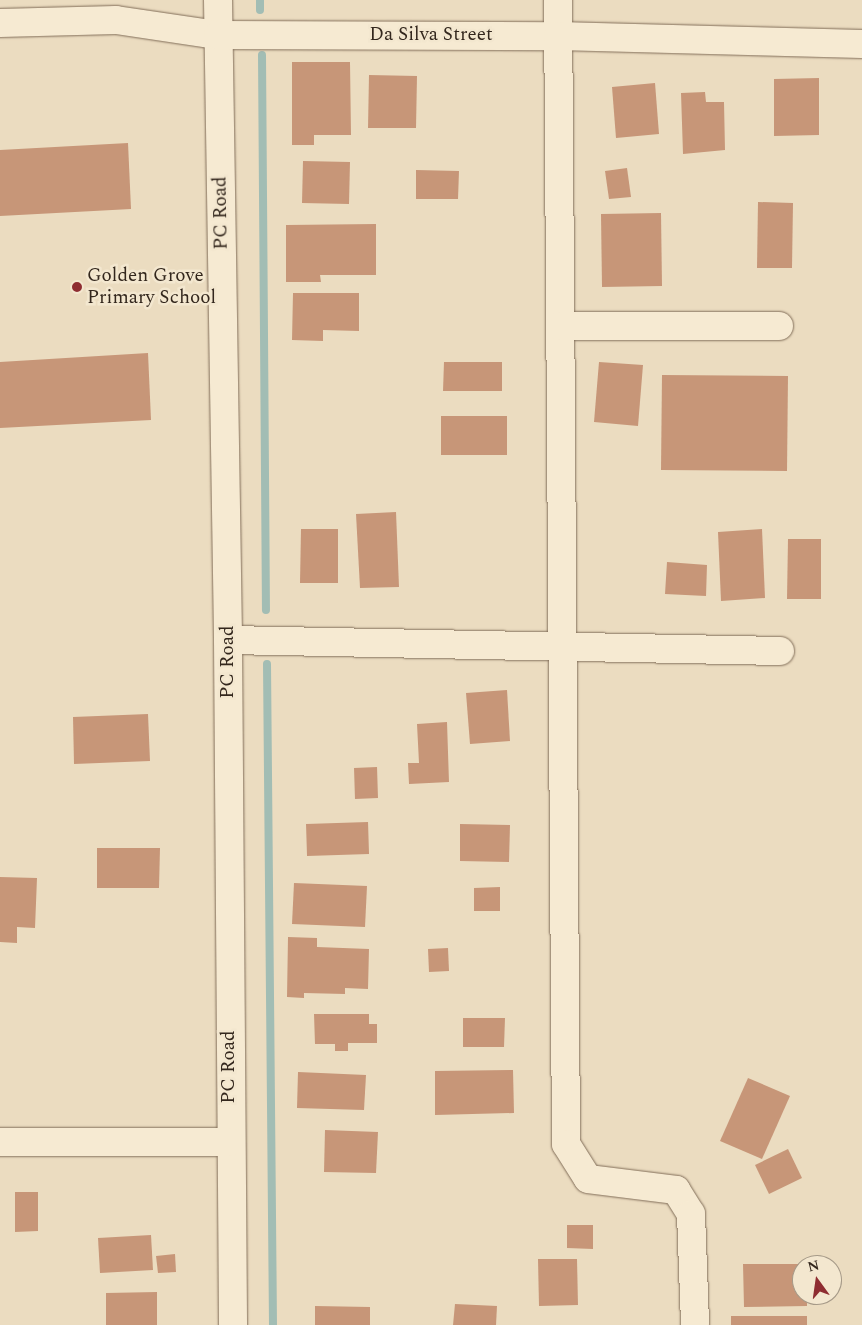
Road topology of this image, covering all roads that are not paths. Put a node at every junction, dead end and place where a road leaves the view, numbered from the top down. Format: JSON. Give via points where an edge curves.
{"nodes":[{"id":1,"x":218,"y":0,"type":"edge"},
{"id":2,"x":558,"y":0,"type":"edge"},
{"id":3,"x":0,"y":23,"type":"edge"},
{"id":4,"x":218,"y":35,"type":"junction"},
{"id":5,"x":558,"y":36,"type":"junction"},
{"id":6,"x":862,"y":44,"type":"edge"},
{"id":7,"x":560,"y":326,"type":"junction"},
{"id":8,"x":779,"y":326,"type":"dead end"},
{"id":9,"x":228,"y":640,"type":"junction"},
{"id":10,"x":560,"y":647,"type":"junction"},
{"id":11,"x":780,"y":651,"type":"dead end"},
{"id":12,"x":0,"y":1142,"type":"edge"},
{"id":13,"x":229,"y":1142,"type":"junction"},
{"id":14,"x":233,"y":1325,"type":"edge"},
{"id":15,"x":696,"y":1325,"type":"edge"}],
"edges":[{"from":1,"to":4,"type":"street","name":"PC Road"},
{"from":2,"to":5,"type":"street"},
{"from":3,"to":4,"type":"street","name":"Da Silva Street","via":[[116,20]]},
{"from":4,"to":5,"type":"street","name":"Da Silva Street"},
{"from":4,"to":9,"type":"street","name":"PC Road"},
{"from":5,"to":6,"type":"street","name":"Da Silva Street"},
{"from":5,"to":7,"type":"street"},
{"from":7,"to":8,"type":"street"},
{"from":7,"to":10,"type":"street"},
{"from":9,"to":10,"type":"street"},
{"from":9,"to":13,"type":"street","name":"PC Road"},
{"from":10,"to":11,"type":"street"},
{"from":10,"to":15,"type":"street","via":[[566,1144],[588,1179],[676,1190],[691,1214]]},
{"from":12,"to":13,"type":"street"},
{"from":13,"to":14,"type":"street","name":"PC Road"}]}
